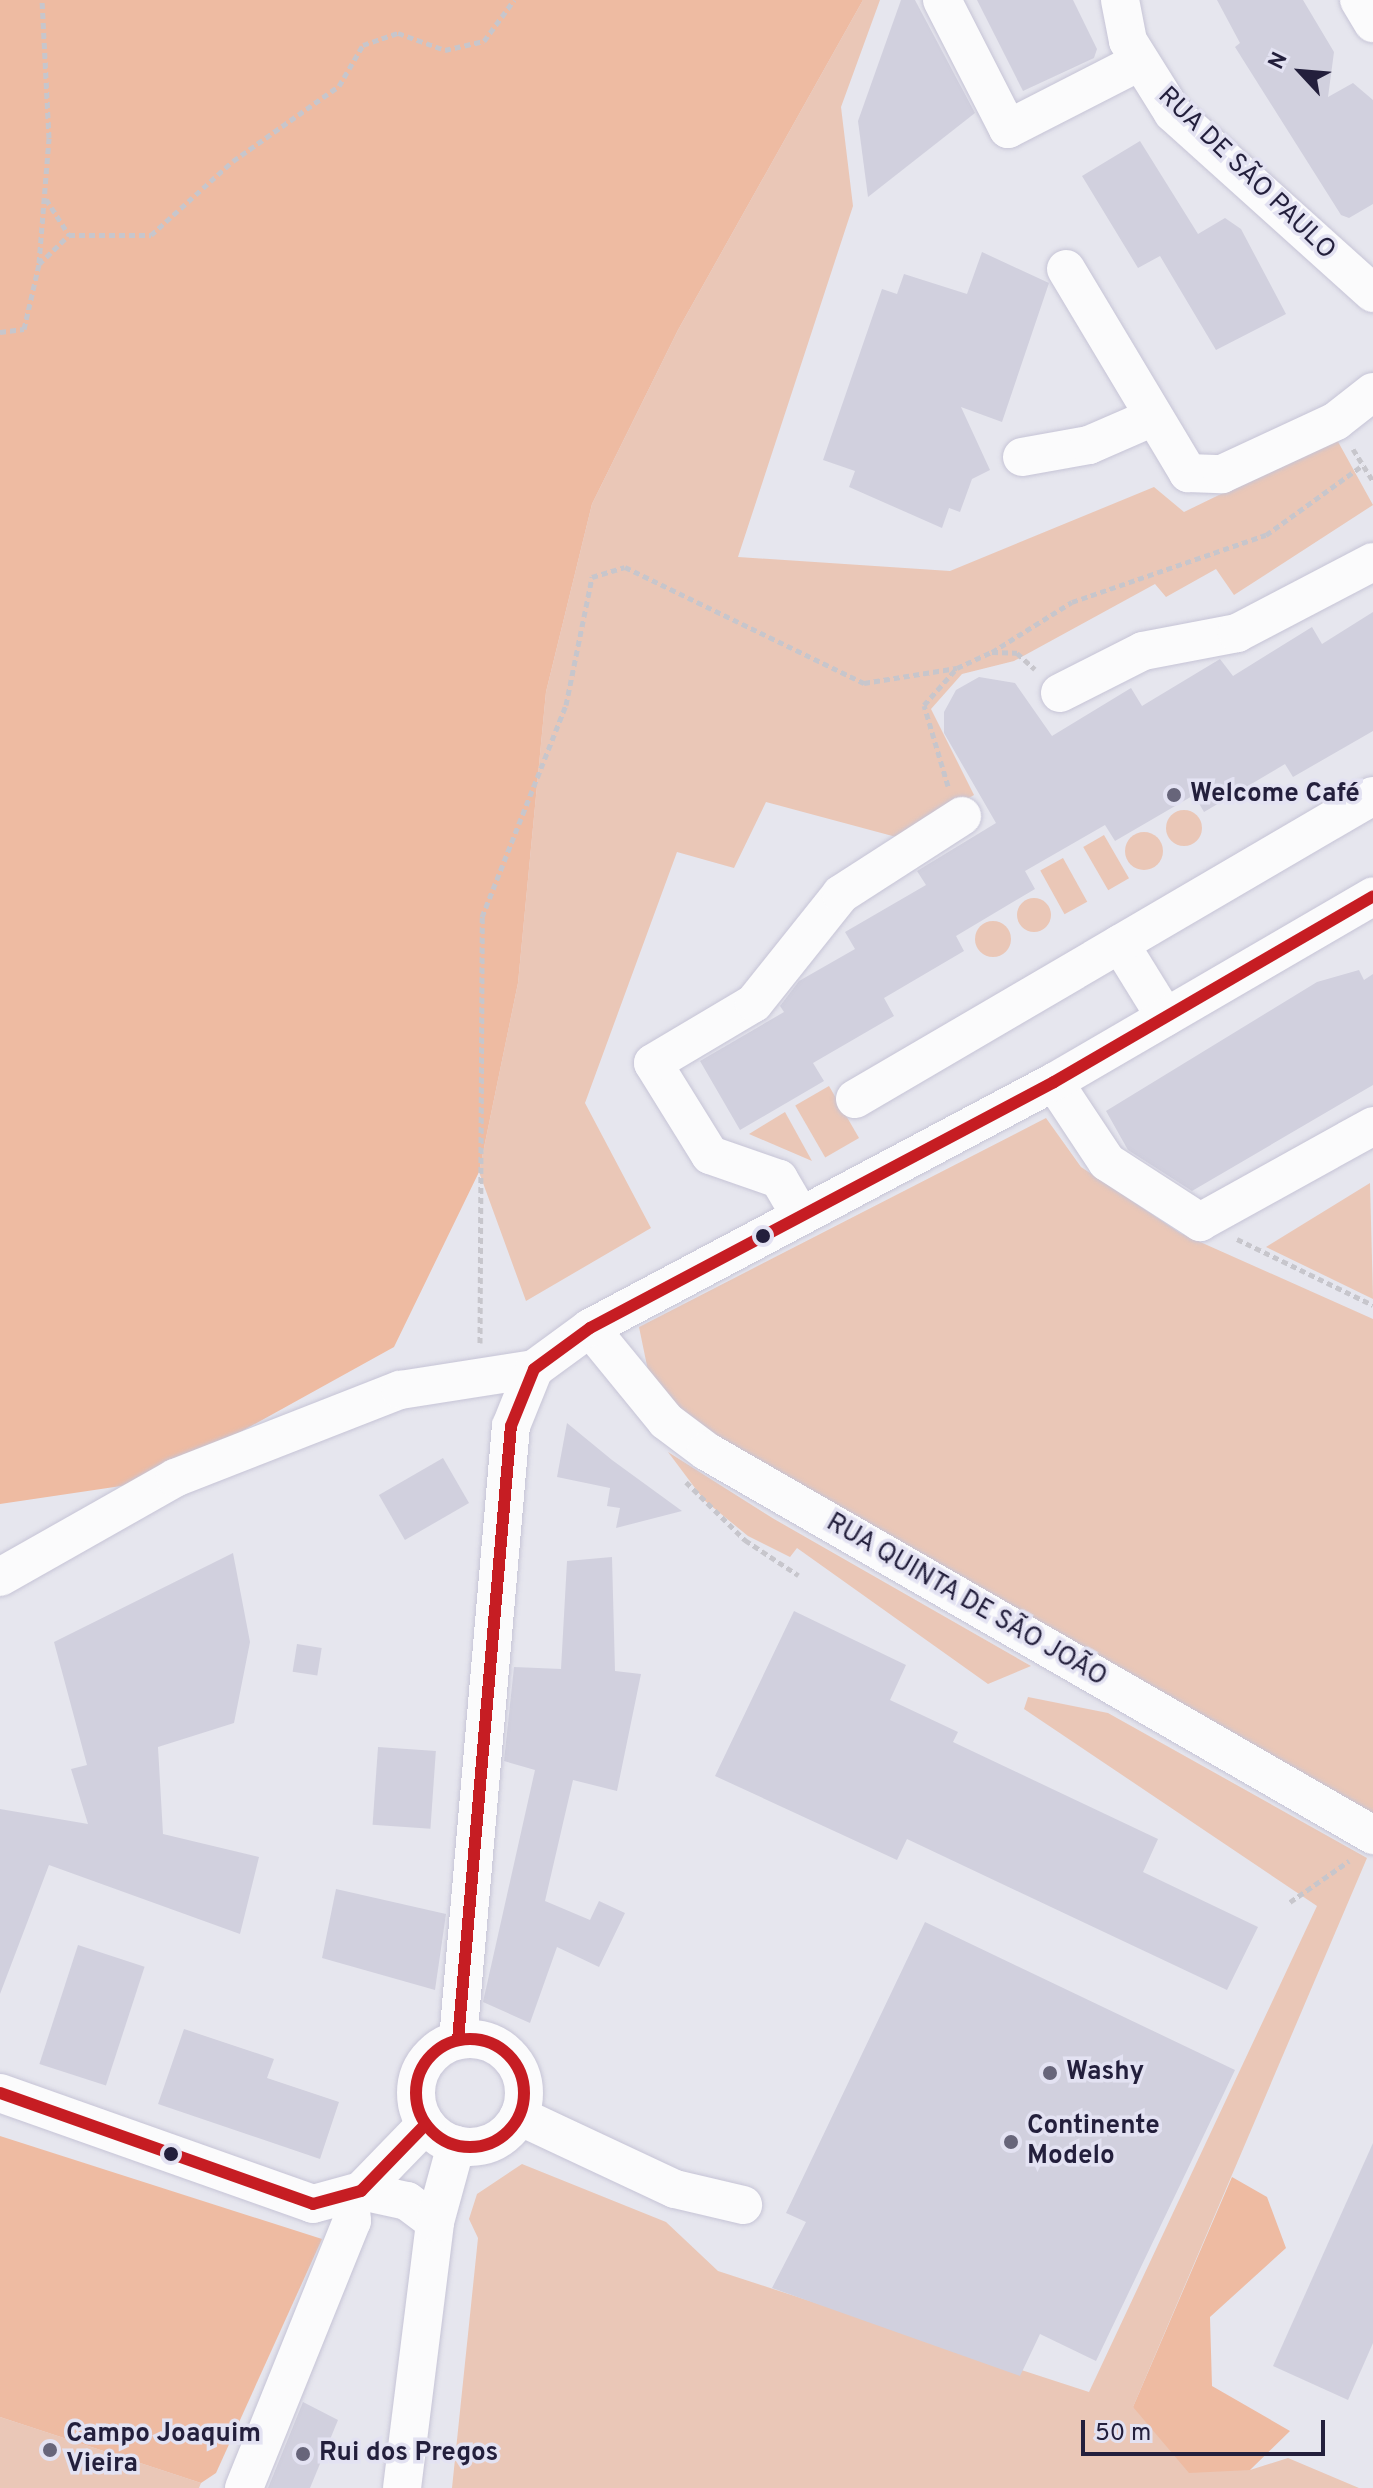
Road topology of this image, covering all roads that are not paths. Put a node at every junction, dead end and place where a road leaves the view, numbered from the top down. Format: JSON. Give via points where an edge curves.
{"nodes":[{"id":1,"x":942,"y":0,"type":"edge"},
{"id":2,"x":1120,"y":0,"type":"edge"},
{"id":3,"x":1359,"y":0,"type":"edge"},
{"id":4,"x":1373,"y":23,"type":"edge"},
{"id":5,"x":1139,"y":62,"type":"junction"},
{"id":6,"x":1066,"y":269,"type":"dead end"},
{"id":7,"x":1373,"y":293,"type":"edge"},
{"id":8,"x":1373,"y":392,"type":"edge"},
{"id":9,"x":1151,"y":418,"type":"junction"},
{"id":10,"x":1022,"y":457,"type":"dead end"},
{"id":11,"x":1373,"y":562,"type":"edge"},
{"id":12,"x":1060,"y":693,"type":"road end"},
{"id":13,"x":1373,"y":796,"type":"edge"},
{"id":14,"x":962,"y":816,"type":"road end"},
{"id":15,"x":1373,"y":896,"type":"edge"},
{"id":16,"x":1120,"y":944,"type":"junction"},
{"id":17,"x":1165,"y":1017,"type":"junction"},
{"id":18,"x":1054,"y":1082,"type":"junction"},
{"id":19,"x":855,"y":1099,"type":"dead end"},
{"id":20,"x":1373,"y":1126,"type":"edge"},
{"id":21,"x":800,"y":1215,"type":"junction"},
{"id":22,"x":590,"y":1328,"type":"junction"},
{"id":23,"x":534,"y":1369,"type":"junction"},
{"id":24,"x":0,"y":1577,"type":"edge"},
{"id":25,"x":1368,"y":1843,"type":"edge"},
{"id":26,"x":458,"y":2040,"type":"junction"},
{"id":27,"x":0,"y":2093,"type":"edge"},
{"id":28,"x":519,"y":2116,"type":"junction"},
{"id":29,"x":441,"y":2134,"type":"junction"},
{"id":30,"x":356,"y":2194,"type":"junction"},
{"id":31,"x":743,"y":2205,"type":"dead end"},
{"id":32,"x":435,"y":2222,"type":"junction"},
{"id":33,"x":244,"y":2488,"type":"edge"},
{"id":34,"x":402,"y":2488,"type":"edge"}],
"edges":[{"from":1,"to":5,"type":"street","via":[[1008,129]]},
{"from":2,"to":5,"type":"street","name":"RUA DE SÃO PAULO"},
{"from":3,"to":4,"type":"street"},
{"from":5,"to":7,"type":"street","name":"RUA DE SÃO PAULO","via":[[1173,113]]},
{"from":6,"to":9,"type":"street"},
{"from":8,"to":9,"type":"street","via":[[1336,421],[1222,474],[1188,473]]},
{"from":9,"to":10,"type":"street","via":[[1089,445]]},
{"from":11,"to":12,"type":"street","via":[[1237,633],[1143,651]]},
{"from":13,"to":16,"type":"street"},
{"from":14,"to":21,"type":"street","via":[[841,894],[754,1003],[653,1063],[710,1155],[779,1179]]},
{"from":15,"to":17,"type":"street"},
{"from":16,"to":17,"type":"street"},
{"from":16,"to":19,"type":"street"},
{"from":17,"to":18,"type":"street"},
{"from":18,"to":20,"type":"street","via":[[1107,1162],[1200,1222]]},
{"from":18,"to":21,"type":"street"},
{"from":21,"to":22,"type":"street"},
{"from":22,"to":23,"type":"street"},
{"from":22,"to":25,"type":"street","name":"RUA QUINTA DE SÃO JOÃO","via":[[644,1398],[706,1451]]},
{"from":23,"to":24,"type":"street","via":[[400,1390],[175,1478]]},
{"from":23,"to":26,"type":"street","via":[[511,1426]]},
{"from":26,"to":28,"type":"street","via":[[507,2053],[524,2082]]},
{"from":26,"to":29,"type":"street","via":[[441,2047],[419,2073],[415,2091]]},
{"from":27,"to":30,"type":"street","via":[[313,2204]]},
{"from":28,"to":29,"type":"street","via":[[495,2141]]},
{"from":28,"to":31,"type":"street","via":[[675,2189]]},
{"from":29,"to":30,"type":"street"},
{"from":29,"to":32,"type":"street"},
{"from":30,"to":32,"type":"street","via":[[407,2201]]},
{"from":30,"to":33,"type":"street","via":[[352,2221]]},
{"from":32,"to":34,"type":"street"}]}
